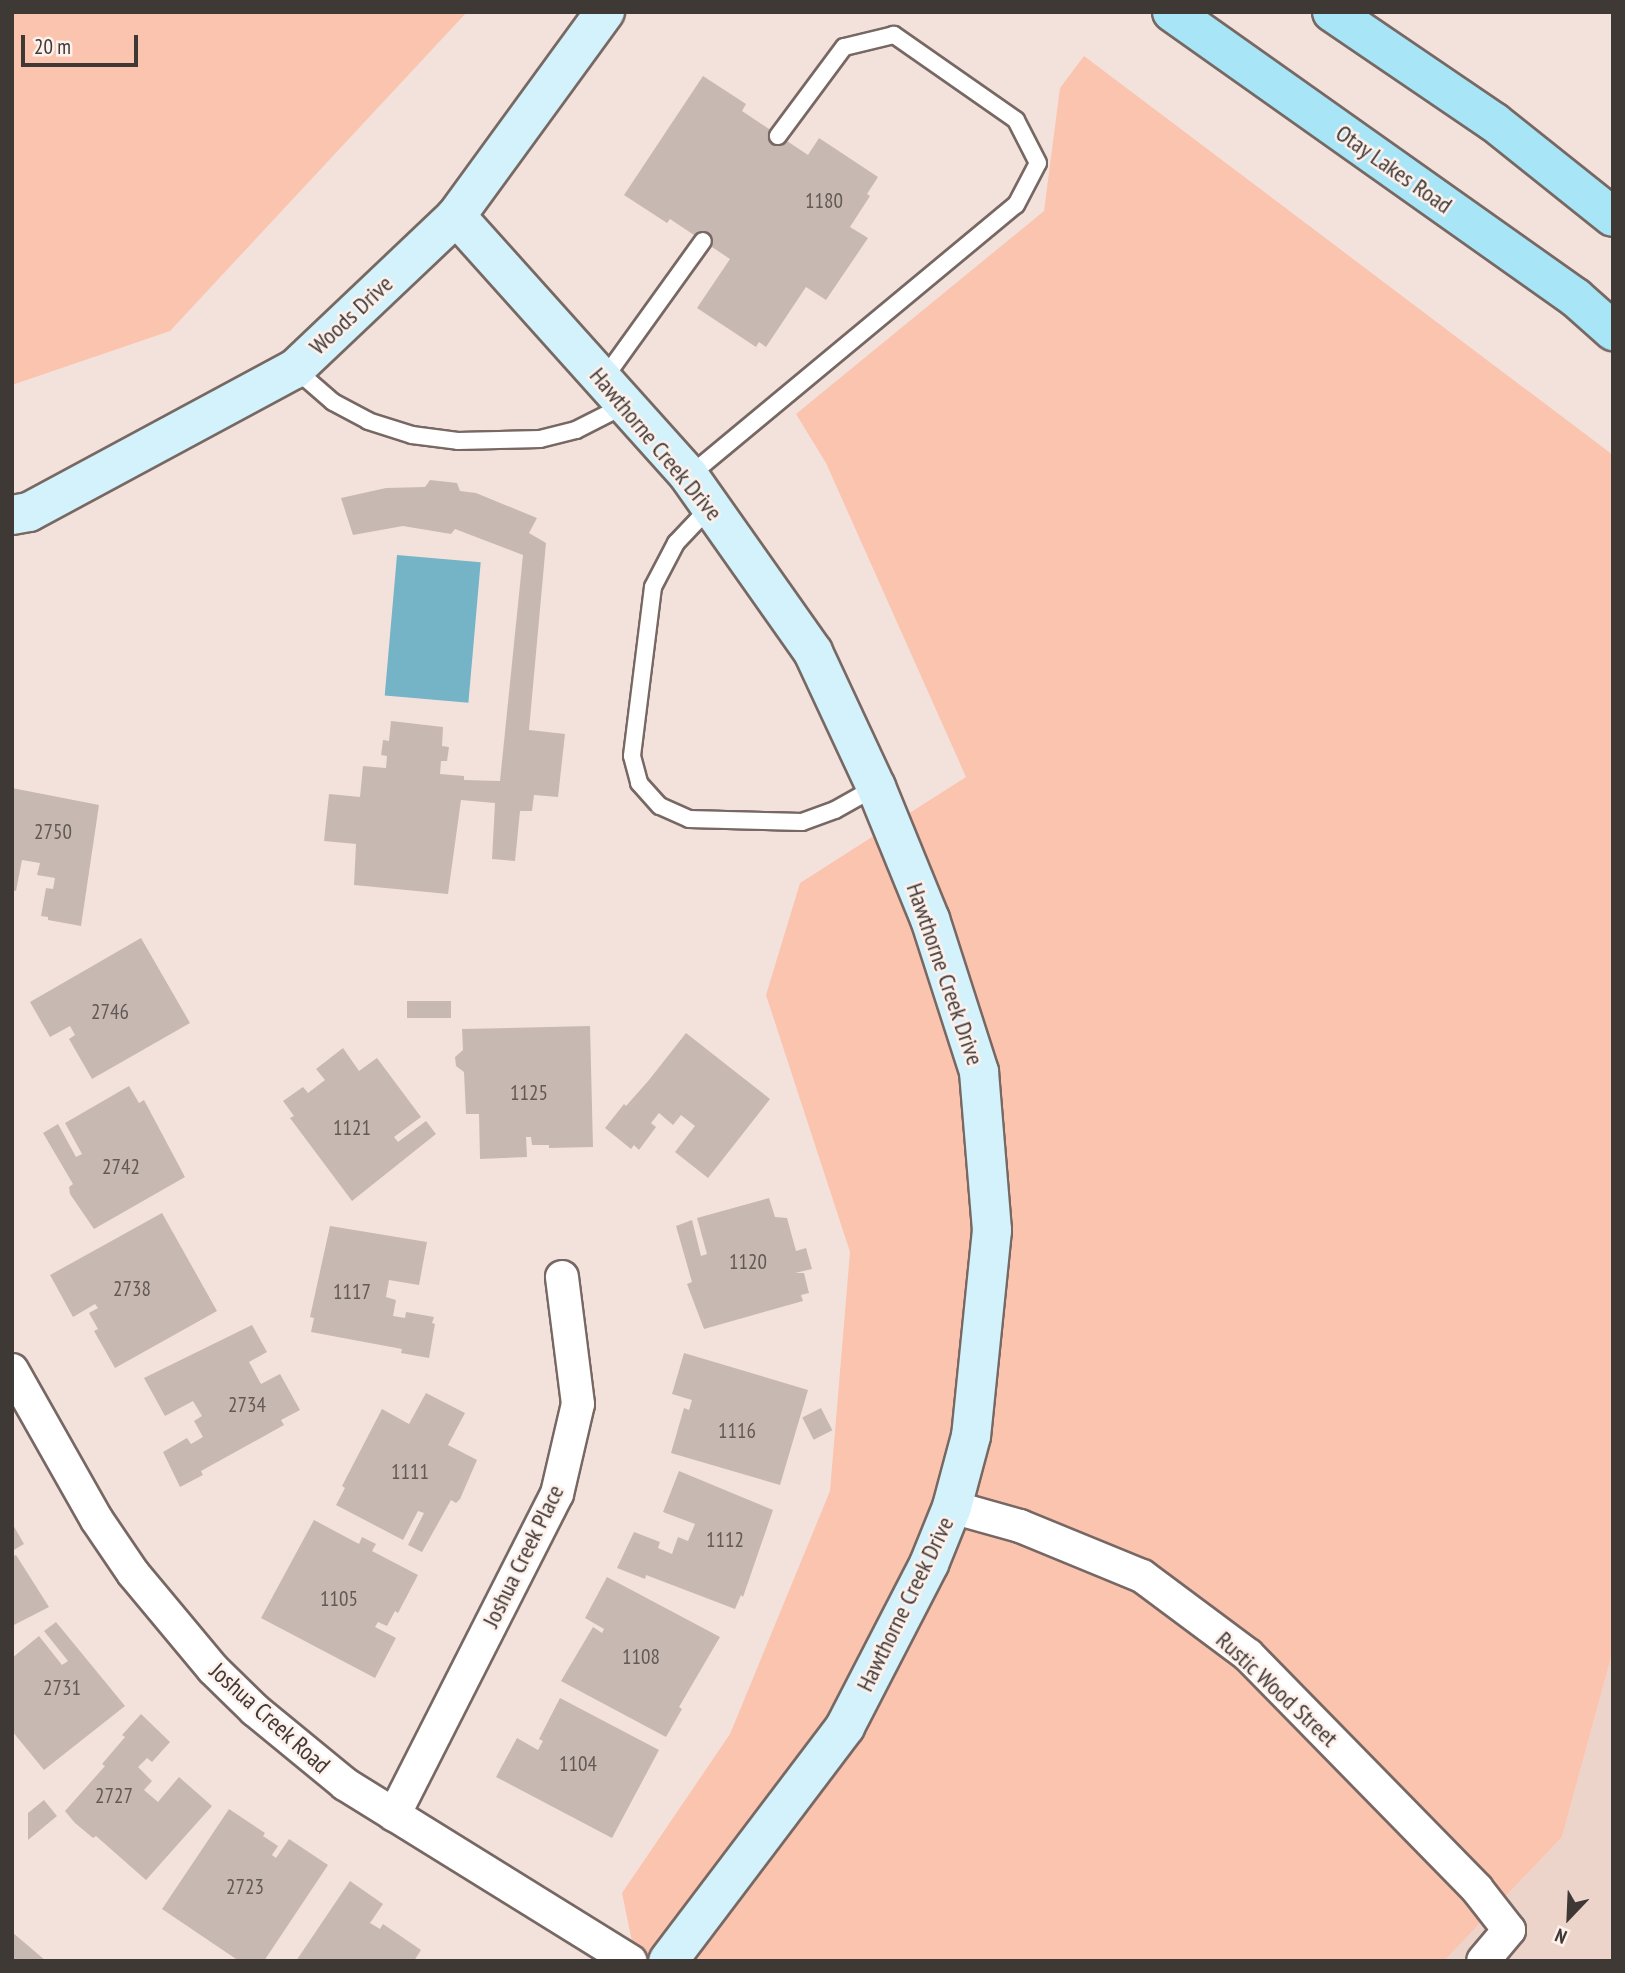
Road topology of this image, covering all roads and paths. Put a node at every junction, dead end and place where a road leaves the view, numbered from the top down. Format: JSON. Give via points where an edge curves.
{"nodes":[{"id":1,"x":605,"y":12,"type":"edge"},
{"id":2,"x":1172,"y":12,"type":"edge"},
{"id":3,"x":1332,"y":12,"type":"edge"},
{"id":4,"x":778,"y":136,"type":"dead end"},
{"id":5,"x":456,"y":216,"type":"junction"},
{"id":6,"x":1613,"y":217,"type":"edge"},
{"id":7,"x":703,"y":241,"type":"dead end"},
{"id":8,"x":1613,"y":331,"type":"edge"},
{"id":9,"x":295,"y":369,"type":"junction"},
{"id":10,"x":614,"y":392,"type":"junction"},
{"id":11,"x":700,"y":491,"type":"junction"},
{"id":12,"x":12,"y":515,"type":"edge"},
{"id":13,"x":876,"y":788,"type":"junction"},
{"id":14,"x":562,"y":1277,"type":"dead end"},
{"id":15,"x":12,"y":1370,"type":"edge"},
{"id":16,"x":952,"y":1507,"type":"junction"},
{"id":17,"x":394,"y":1815,"type":"junction"},
{"id":18,"x":631,"y":1961,"type":"edge"},
{"id":19,"x":668,"y":1961,"type":"edge"},
{"id":20,"x":1483,"y":1961,"type":"edge"}],
"edges":[{"from":1,"to":5,"type":"street","name":"Woods Drive"},
{"from":2,"to":8,"type":"main road","name":"Otay Lakes Road","via":[[1576,298]]},
{"from":3,"to":6,"type":"main road","via":[[1494,122]]},
{"from":4,"to":11,"type":"lane","via":[[844,47],[894,35],[1016,120],[1038,163],[1016,205]]},
{"from":5,"to":9,"type":"street","name":"Woods Drive"},
{"from":5,"to":10,"type":"street","name":"Hawthorne Creek Drive"},
{"from":7,"to":10,"type":"lane"},
{"from":9,"to":10,"type":"lane","via":[[333,402],[368,421],[412,435],[458,441],[540,439],[576,430]]},
{"from":9,"to":12,"type":"street","name":"Woods Drive","via":[[29,512]]},
{"from":10,"to":11,"type":"street","name":"Hawthorne Creek Drive"},
{"from":11,"to":13,"type":"street","name":"Hawthorne Creek Drive","via":[[813,653]]},
{"from":11,"to":13,"type":"lane","via":[[653,587],[632,756],[639,783],[660,806],[689,819],[802,822]]},
{"from":13,"to":16,"type":"street","name":"Hawthorne Creek Drive","via":[[930,919],[979,1072],[992,1230],[971,1436]]},
{"from":14,"to":17,"type":"street","name":"Joshua Creek Place","via":[[578,1404],[557,1494]]},
{"from":15,"to":17,"type":"street","name":"Joshua Creek Road","via":[[97,1520],[171,1622],[213,1669],[299,1748]]},
{"from":16,"to":19,"type":"street","name":"Hawthorne Creek Drive","via":[[929,1564],[845,1727]]},
{"from":16,"to":20,"type":"street","name":"Rustic Wood Street","via":[[1020,1526],[1142,1576],[1248,1655],[1477,1889],[1509,1930]]},
{"from":17,"to":18,"type":"street","name":"Joshua Creek Road"}]}
